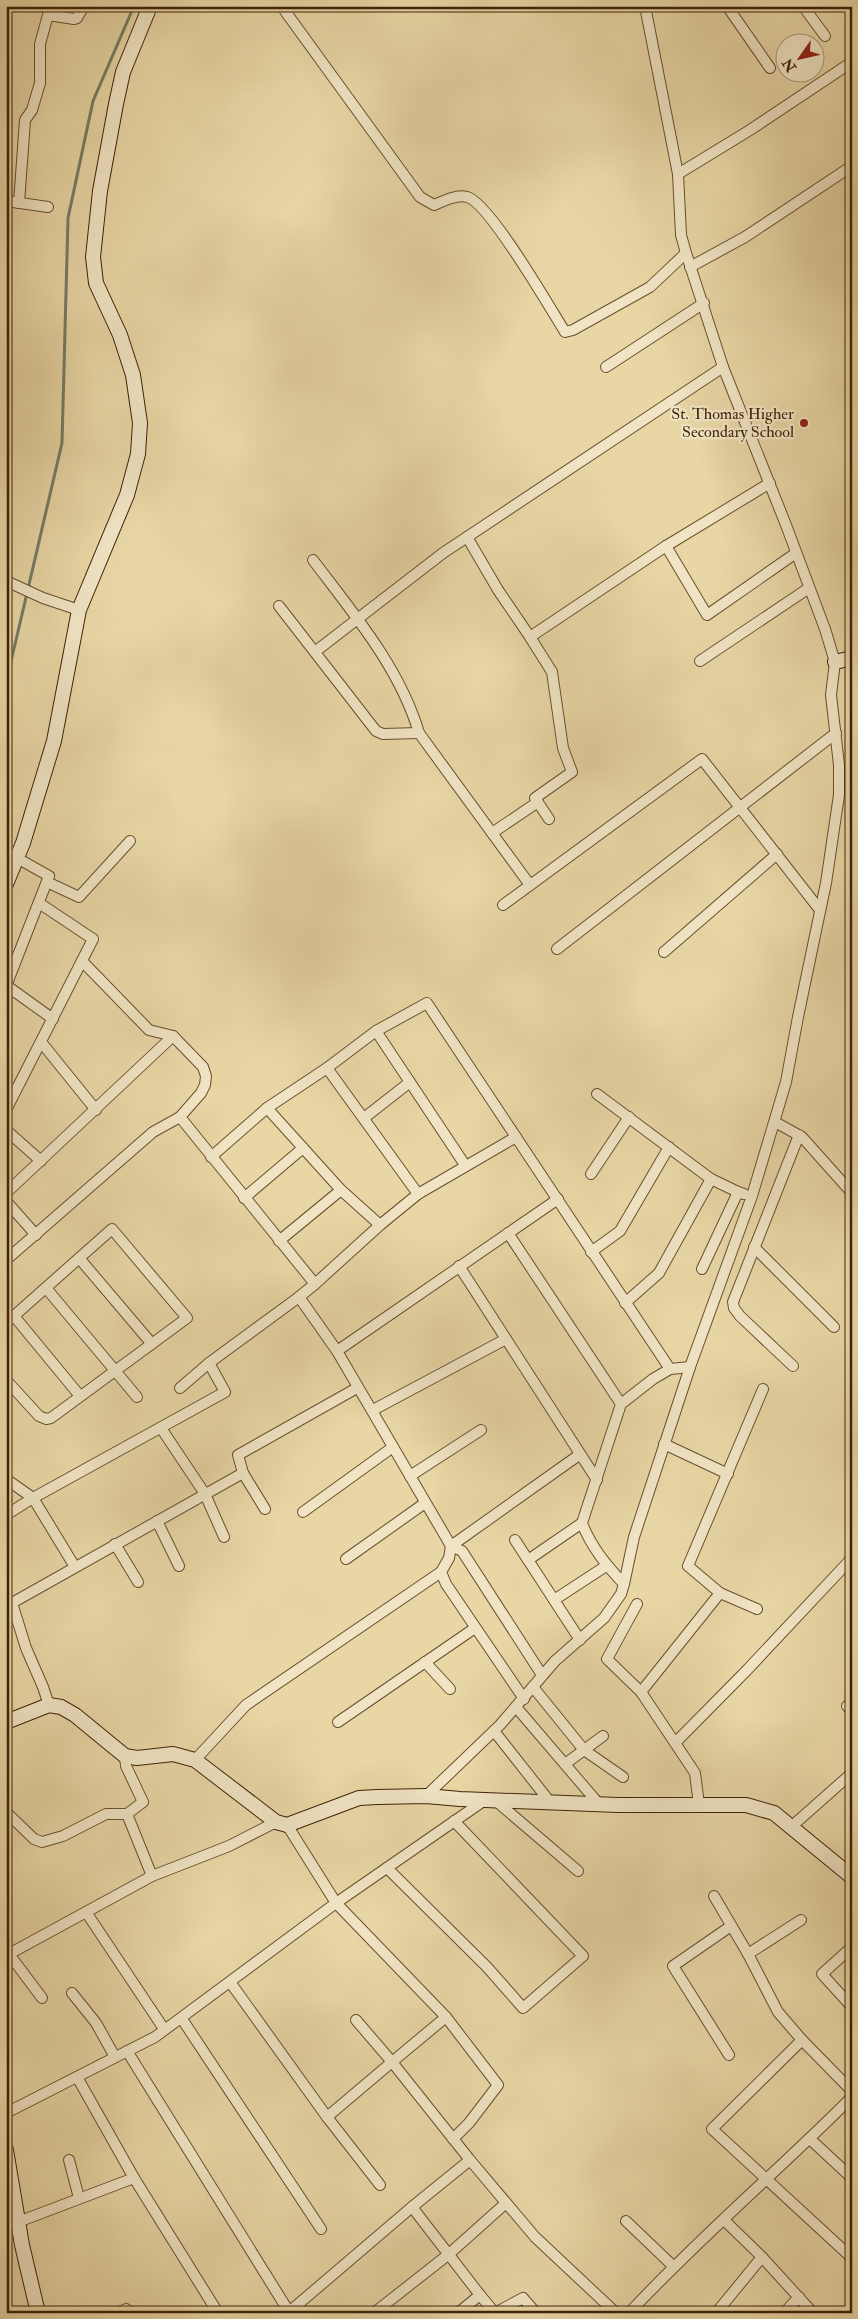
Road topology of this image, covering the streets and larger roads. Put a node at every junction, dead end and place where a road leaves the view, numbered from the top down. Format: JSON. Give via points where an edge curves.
{"nodes":[{"id":1,"x":84,"y":6,"type":"edge"},
{"id":2,"x":150,"y":6,"type":"edge"},
{"id":3,"x":286,"y":6,"type":"edge"},
{"id":4,"x":645,"y":6,"type":"edge"},
{"id":5,"x":727,"y":6,"type":"edge"},
{"id":6,"x":803,"y":6,"type":"edge"},
{"id":7,"x":822,"y":32,"type":"edge"},
{"id":8,"x":852,"y":62,"type":"edge"},
{"id":9,"x":770,"y":68,"type":"dead end"},
{"id":10,"x":852,"y":166,"type":"edge"},
{"id":11,"x":678,"y":174,"type":"junction"},
{"id":12,"x":6,"y":201,"type":"edge"},
{"id":13,"x":20,"y":203,"type":"junction"},
{"id":14,"x":48,"y":207,"type":"dead end"},
{"id":15,"x":686,"y":253,"type":"junction"},
{"id":16,"x":690,"y":267,"type":"junction"},
{"id":17,"x":704,"y":303,"type":"junction"},
{"id":18,"x":606,"y":367,"type":"dead end"},
{"id":19,"x":724,"y":367,"type":"junction"},
{"id":20,"x":770,"y":483,"type":"junction"},
{"id":21,"x":467,"y":537,"type":"junction"},
{"id":22,"x":666,"y":546,"type":"junction"},
{"id":23,"x":796,"y":553,"type":"junction"},
{"id":24,"x":313,"y":560,"type":"dead end"},
{"id":25,"x":8,"y":582,"type":"edge"},
{"id":26,"x":809,"y":588,"type":"junction"},
{"id":27,"x":279,"y":606,"type":"dead end"},
{"id":28,"x":80,"y":610,"type":"junction"},
{"id":29,"x":357,"y":618,"type":"junction"},
{"id":30,"x":530,"y":637,"type":"junction"},
{"id":31,"x":316,"y":651,"type":"junction"},
{"id":32,"x":852,"y":658,"type":"edge"},
{"id":33,"x":700,"y":661,"type":"dead end"},
{"id":34,"x":835,"y":662,"type":"junction"},
{"id":35,"x":419,"y":733,"type":"junction"},
{"id":36,"x":836,"y":733,"type":"junction"},
{"id":37,"x":538,"y":802,"type":"junction"},
{"id":38,"x":739,"y":808,"type":"junction"},
{"id":39,"x":549,"y":819,"type":"dead end"},
{"id":40,"x":492,"y":832,"type":"junction"},
{"id":41,"x":130,"y":841,"type":"dead end"},
{"id":42,"x":776,"y":854,"type":"junction"},
{"id":43,"x":17,"y":858,"type":"junction"},
{"id":44,"x":46,"y":882,"type":"junction"},
{"id":45,"x":6,"y":884,"type":"edge"},
{"id":46,"x":530,"y":885,"type":"junction"},
{"id":47,"x":38,"y":903,"type":"junction"},
{"id":48,"x":503,"y":905,"type":"dead end"},
{"id":49,"x":820,"y":910,"type":"junction"},
{"id":50,"x":557,"y":949,"type":"dead end"},
{"id":51,"x":664,"y":952,"type":"dead end"},
{"id":52,"x":82,"y":961,"type":"junction"},
{"id":53,"x":6,"y":986,"type":"edge"},
{"id":54,"x":53,"y":1019,"type":"junction"},
{"id":55,"x":376,"y":1031,"type":"junction"},
{"id":56,"x":173,"y":1036,"type":"junction"},
{"id":57,"x":41,"y":1042,"type":"junction"},
{"id":58,"x":328,"y":1068,"type":"junction"},
{"id":59,"x":410,"y":1082,"type":"junction"},
{"id":60,"x":597,"y":1094,"type":"dead end"},
{"id":61,"x":267,"y":1108,"type":"junction"},
{"id":62,"x":6,"y":1110,"type":"edge"},
{"id":63,"x":96,"y":1110,"type":"junction"},
{"id":64,"x":180,"y":1117,"type":"junction"},
{"id":65,"x":629,"y":1117,"type":"junction"},
{"id":66,"x":364,"y":1118,"type":"junction"},
{"id":67,"x":775,"y":1122,"type":"junction"},
{"id":68,"x":6,"y":1130,"type":"edge"},
{"id":69,"x":798,"y":1135,"type":"junction"},
{"id":70,"x":516,"y":1137,"type":"junction"},
{"id":71,"x":669,"y":1147,"type":"junction"},
{"id":72,"x":303,"y":1148,"type":"junction"},
{"id":73,"x":211,"y":1157,"type":"junction"},
{"id":74,"x":41,"y":1161,"type":"junction"},
{"id":75,"x":465,"y":1165,"type":"junction"},
{"id":76,"x":591,"y":1174,"type":"dead end"},
{"id":77,"x":711,"y":1179,"type":"junction"},
{"id":78,"x":341,"y":1190,"type":"junction"},
{"id":79,"x":6,"y":1192,"type":"edge"},
{"id":80,"x":738,"y":1192,"type":"junction"},
{"id":81,"x":852,"y":1193,"type":"edge"},
{"id":82,"x":418,"y":1194,"type":"junction"},
{"id":83,"x":752,"y":1196,"type":"junction"},
{"id":84,"x":244,"y":1198,"type":"junction"},
{"id":85,"x":558,"y":1200,"type":"junction"},
{"id":86,"x":6,"y":1201,"type":"edge"},
{"id":87,"x":380,"y":1225,"type":"junction"},
{"id":88,"x":508,"y":1233,"type":"junction"},
{"id":89,"x":36,"y":1234,"type":"junction"},
{"id":90,"x":279,"y":1241,"type":"junction"},
{"id":91,"x":754,"y":1248,"type":"junction"},
{"id":92,"x":591,"y":1252,"type":"junction"},
{"id":93,"x":79,"y":1258,"type":"junction"},
{"id":94,"x":6,"y":1260,"type":"edge"},
{"id":95,"x":459,"y":1266,"type":"junction"},
{"id":96,"x":702,"y":1269,"type":"dead end"},
{"id":97,"x":315,"y":1284,"type":"junction"},
{"id":98,"x":46,"y":1288,"type":"junction"},
{"id":99,"x":299,"y":1297,"type":"junction"},
{"id":100,"x":625,"y":1303,"type":"junction"},
{"id":101,"x":10,"y":1319,"type":"edge"},
{"id":102,"x":834,"y":1327,"type":"dead end"},
{"id":103,"x":506,"y":1339,"type":"junction"},
{"id":104,"x":152,"y":1344,"type":"junction"},
{"id":105,"x":337,"y":1351,"type":"junction"},
{"id":106,"x":209,"y":1363,"type":"junction"},
{"id":107,"x":793,"y":1366,"type":"dead end"},
{"id":108,"x":690,"y":1368,"type":"junction"},
{"id":109,"x":670,"y":1370,"type":"junction"},
{"id":110,"x":115,"y":1371,"type":"junction"},
{"id":111,"x":6,"y":1380,"type":"edge"},
{"id":112,"x":180,"y":1388,"type":"dead end"},
{"id":113,"x":357,"y":1388,"type":"junction"},
{"id":114,"x":763,"y":1388,"type":"dead end"},
{"id":115,"x":80,"y":1396,"type":"junction"},
{"id":116,"x":137,"y":1397,"type":"dead end"},
{"id":117,"x":621,"y":1404,"type":"junction"},
{"id":118,"x":374,"y":1410,"type":"junction"},
{"id":119,"x":161,"y":1428,"type":"junction"},
{"id":120,"x":481,"y":1430,"type":"dead end"},
{"id":121,"x":664,"y":1444,"type":"junction"},
{"id":122,"x":393,"y":1447,"type":"junction"},
{"id":123,"x":579,"y":1455,"type":"junction"},
{"id":124,"x":243,"y":1473,"type":"junction"},
{"id":125,"x":728,"y":1474,"type":"junction"},
{"id":126,"x":410,"y":1476,"type":"junction"},
{"id":127,"x":6,"y":1479,"type":"edge"},
{"id":128,"x":597,"y":1480,"type":"junction"},
{"id":129,"x":205,"y":1494,"type":"junction"},
{"id":130,"x":33,"y":1498,"type":"junction"},
{"id":131,"x":425,"y":1503,"type":"junction"},
{"id":132,"x":265,"y":1509,"type":"dead end"},
{"id":133,"x":303,"y":1512,"type":"dead end"},
{"id":134,"x":6,"y":1515,"type":"edge"},
{"id":135,"x":156,"y":1521,"type":"junction"},
{"id":136,"x":582,"y":1523,"type":"junction"},
{"id":137,"x":224,"y":1537,"type":"dead end"},
{"id":138,"x":515,"y":1540,"type":"dead end"},
{"id":139,"x":115,"y":1544,"type":"junction"},
{"id":140,"x":451,"y":1546,"type":"junction"},
{"id":141,"x":852,"y":1558,"type":"edge"},
{"id":142,"x":346,"y":1559,"type":"dead end"},
{"id":143,"x":528,"y":1560,"type":"junction"},
{"id":144,"x":179,"y":1566,"type":"dead end"},
{"id":145,"x":606,"y":1566,"type":"junction"},
{"id":146,"x":75,"y":1567,"type":"junction"},
{"id":147,"x":441,"y":1572,"type":"junction"},
{"id":148,"x":138,"y":1582,"type":"dead end"},
{"id":149,"x":624,"y":1584,"type":"junction"},
{"id":150,"x":720,"y":1593,"type":"junction"},
{"id":151,"x":554,"y":1600,"type":"junction"},
{"id":152,"x":637,"y":1604,"type":"dead end"},
{"id":153,"x":757,"y":1609,"type":"dead end"},
{"id":154,"x":476,"y":1628,"type":"junction"},
{"id":155,"x":580,"y":1640,"type":"junction"},
{"id":156,"x":426,"y":1662,"type":"junction"},
{"id":157,"x":542,"y":1675,"type":"junction"},
{"id":158,"x":533,"y":1687,"type":"junction"},
{"id":159,"x":450,"y":1689,"type":"dead end"},
{"id":160,"x":641,"y":1692,"type":"junction"},
{"id":161,"x":524,"y":1699,"type":"junction"},
{"id":162,"x":49,"y":1705,"type":"junction"},
{"id":163,"x":516,"y":1707,"type":"junction"},
{"id":164,"x":6,"y":1722,"type":"edge"},
{"id":165,"x":338,"y":1722,"type":"dead end"},
{"id":166,"x":494,"y":1731,"type":"junction"},
{"id":167,"x":603,"y":1736,"type":"dead end"},
{"id":168,"x":675,"y":1743,"type":"junction"},
{"id":169,"x":584,"y":1750,"type":"junction"},
{"id":170,"x":125,"y":1756,"type":"junction"},
{"id":171,"x":195,"y":1760,"type":"junction"},
{"id":172,"x":565,"y":1764,"type":"junction"},
{"id":173,"x":852,"y":1773,"type":"edge"},
{"id":174,"x":623,"y":1776,"type":"dead end"},
{"id":175,"x":426,"y":1796,"type":"junction"},
{"id":176,"x":490,"y":1801,"type":"junction"},
{"id":177,"x":550,"y":1802,"type":"junction"},
{"id":178,"x":598,"y":1803,"type":"junction"},
{"id":179,"x":699,"y":1805,"type":"junction"},
{"id":180,"x":6,"y":1812,"type":"edge"},
{"id":181,"x":126,"y":1814,"type":"junction"},
{"id":182,"x":454,"y":1822,"type":"junction"},
{"id":183,"x":282,"y":1824,"type":"junction"},
{"id":184,"x":791,"y":1827,"type":"junction"},
{"id":185,"x":387,"y":1868,"type":"junction"},
{"id":186,"x":578,"y":1871,"type":"dead end"},
{"id":187,"x":152,"y":1876,"type":"junction"},
{"id":188,"x":852,"y":1877,"type":"edge"},
{"id":189,"x":714,"y":1896,"type":"dead end"},
{"id":190,"x":336,"y":1903,"type":"junction"},
{"id":191,"x":86,"y":1912,"type":"junction"},
{"id":192,"x":801,"y":1920,"type":"dead end"},
{"id":193,"x":732,"y":1926,"type":"junction"},
{"id":194,"x":852,"y":1946,"type":"edge"},
{"id":195,"x":8,"y":1953,"type":"edge"},
{"id":196,"x":748,"y":1954,"type":"junction"},
{"id":197,"x":230,"y":1982,"type":"junction"},
{"id":198,"x":72,"y":1993,"type":"dead end"},
{"id":199,"x":42,"y":1998,"type":"dead end"},
{"id":200,"x":852,"y":2007,"type":"edge"},
{"id":201,"x":446,"y":2017,"type":"junction"},
{"id":202,"x":182,"y":2019,"type":"junction"},
{"id":203,"x":356,"y":2020,"type":"dead end"},
{"id":204,"x":164,"y":2029,"type":"junction"},
{"id":205,"x":802,"y":2040,"type":"junction"},
{"id":206,"x":127,"y":2051,"type":"junction"},
{"id":207,"x":729,"y":2055,"type":"dead end"},
{"id":208,"x":115,"y":2057,"type":"junction"},
{"id":209,"x":392,"y":2062,"type":"junction"},
{"id":210,"x":76,"y":2076,"type":"junction"},
{"id":211,"x":852,"y":2092,"type":"edge"},
{"id":212,"x":852,"y":2097,"type":"edge"},
{"id":213,"x":6,"y":2113,"type":"edge"},
{"id":214,"x":327,"y":2117,"type":"junction"},
{"id":215,"x":453,"y":2139,"type":"junction"},
{"id":216,"x":810,"y":2139,"type":"junction"},
{"id":217,"x":6,"y":2150,"type":"edge"},
{"id":218,"x":69,"y":2160,"type":"dead end"},
{"id":219,"x":470,"y":2160,"type":"junction"},
{"id":220,"x":134,"y":2178,"type":"junction"},
{"id":221,"x":767,"y":2178,"type":"junction"},
{"id":222,"x":852,"y":2178,"type":"edge"},
{"id":223,"x":380,"y":2185,"type":"dead end"},
{"id":224,"x":79,"y":2198,"type":"junction"},
{"id":225,"x":10,"y":2202,"type":"edge"},
{"id":226,"x":506,"y":2203,"type":"junction"},
{"id":227,"x":412,"y":2207,"type":"junction"},
{"id":228,"x":724,"y":2220,"type":"junction"},
{"id":229,"x":626,"y":2221,"type":"dead end"},
{"id":230,"x":18,"y":2222,"type":"junction"},
{"id":231,"x":321,"y":2229,"type":"dead end"},
{"id":232,"x":449,"y":2254,"type":"junction"},
{"id":233,"x":762,"y":2257,"type":"junction"},
{"id":234,"x":852,"y":2258,"type":"edge"},
{"id":235,"x":673,"y":2266,"type":"junction"},
{"id":236,"x":480,"y":2296,"type":"junction"},
{"id":237,"x":799,"y":2297,"type":"junction"},
{"id":238,"x":288,"y":2312,"type":"edge"},
{"id":239,"x":38,"y":2313,"type":"edge"},
{"id":240,"x":118,"y":2313,"type":"edge"},
{"id":241,"x":131,"y":2313,"type":"edge"},
{"id":242,"x":218,"y":2313,"type":"edge"},
{"id":243,"x":374,"y":2313,"type":"edge"},
{"id":244,"x":458,"y":2313,"type":"edge"},
{"id":245,"x":536,"y":2313,"type":"edge"},
{"id":246,"x":616,"y":2313,"type":"edge"},
{"id":247,"x":629,"y":2313,"type":"edge"},
{"id":248,"x":716,"y":2313,"type":"edge"},
{"id":249,"x":784,"y":2313,"type":"edge"},
{"id":250,"x":814,"y":2313,"type":"edge"}],
"edges":[{"from":1,"to":13,"type":"street","via":[[74,19],[48,15],[40,44],[40,83],[32,110],[25,120]]},
{"from":2,"to":28,"type":"street","via":[[124,72],[116,104],[100,191],[93,257],[96,283],[120,335],[133,375],[140,423],[138,454],[127,495]]},
{"from":3,"to":15,"type":"street","via":[[285,11],[321,63],[420,197],[434,204],[460,196],[475,202],[506,237],[564,332],[650,287]]},
{"from":4,"to":11,"type":"street"},
{"from":5,"to":9,"type":"street"},
{"from":6,"to":7,"type":"street"},
{"from":8,"to":11,"type":"street"},
{"from":10,"to":16,"type":"street","via":[[745,237]]},
{"from":11,"to":15,"type":"street","via":[[681,235]]},
{"from":12,"to":13,"type":"street"},
{"from":13,"to":14,"type":"street"},
{"from":15,"to":16,"type":"street"},
{"from":16,"to":17,"type":"street"},
{"from":17,"to":18,"type":"street"},
{"from":17,"to":19,"type":"street"},
{"from":19,"to":20,"type":"street"},
{"from":19,"to":21,"type":"street"},
{"from":20,"to":22,"type":"street"},
{"from":20,"to":23,"type":"street"},
{"from":21,"to":29,"type":"street"},
{"from":21,"to":30,"type":"street"},
{"from":22,"to":23,"type":"street","via":[[706,615]]},
{"from":22,"to":30,"type":"street"},
{"from":23,"to":26,"type":"street"},
{"from":24,"to":29,"type":"street"},
{"from":25,"to":28,"type":"street"},
{"from":26,"to":33,"type":"street"},
{"from":26,"to":34,"type":"street"},
{"from":27,"to":31,"type":"street"},
{"from":28,"to":43,"type":"street","via":[[54,741]]},
{"from":29,"to":31,"type":"street"},
{"from":29,"to":35,"type":"street","via":[[407,698]]},
{"from":30,"to":37,"type":"street","via":[[552,672],[563,748],[572,772],[535,798]]},
{"from":31,"to":35,"type":"street","via":[[376,731],[383,734]]},
{"from":32,"to":34,"type":"street"},
{"from":34,"to":36,"type":"street","via":[[831,695]]},
{"from":35,"to":40,"type":"street"},
{"from":36,"to":38,"type":"street"},
{"from":36,"to":49,"type":"street","via":[[839,795]]},
{"from":37,"to":39,"type":"street"},
{"from":37,"to":40,"type":"street"},
{"from":38,"to":42,"type":"street"},
{"from":38,"to":46,"type":"street","via":[[702,759]]},
{"from":38,"to":50,"type":"street"},
{"from":40,"to":46,"type":"street"},
{"from":41,"to":44,"type":"street","via":[[78,897]]},
{"from":42,"to":49,"type":"street"},
{"from":42,"to":51,"type":"street"},
{"from":43,"to":44,"type":"street","via":[[49,876]]},
{"from":43,"to":45,"type":"street"},
{"from":44,"to":47,"type":"street"},
{"from":46,"to":48,"type":"street"},
{"from":47,"to":52,"type":"street","via":[[93,939]]},
{"from":47,"to":53,"type":"street"},
{"from":49,"to":67,"type":"street"},
{"from":52,"to":54,"type":"street"},
{"from":52,"to":56,"type":"street","via":[[149,1030]]},
{"from":53,"to":54,"type":"street"},
{"from":54,"to":57,"type":"street"},
{"from":55,"to":58,"type":"street"},
{"from":55,"to":59,"type":"street"},
{"from":55,"to":70,"type":"street","via":[[427,1003]]},
{"from":56,"to":63,"type":"street"},
{"from":56,"to":64,"type":"street","via":[[203,1068],[206,1076],[201,1093]]},
{"from":57,"to":62,"type":"street"},
{"from":57,"to":63,"type":"street"},
{"from":58,"to":61,"type":"street"},
{"from":58,"to":66,"type":"street"},
{"from":59,"to":66,"type":"street"},
{"from":59,"to":75,"type":"street"},
{"from":60,"to":65,"type":"street"},
{"from":61,"to":72,"type":"street"},
{"from":61,"to":73,"type":"street"},
{"from":63,"to":74,"type":"street"},
{"from":64,"to":73,"type":"street"},
{"from":64,"to":89,"type":"street","via":[[153,1132]]},
{"from":65,"to":71,"type":"street"},
{"from":65,"to":76,"type":"street"},
{"from":66,"to":82,"type":"street"},
{"from":67,"to":69,"type":"street"},
{"from":67,"to":83,"type":"street"},
{"from":68,"to":74,"type":"street"},
{"from":69,"to":81,"type":"street"},
{"from":69,"to":91,"type":"street"},
{"from":70,"to":75,"type":"street"},
{"from":70,"to":85,"type":"street"},
{"from":71,"to":77,"type":"street"},
{"from":71,"to":92,"type":"street","via":[[620,1231]]},
{"from":72,"to":78,"type":"street"},
{"from":72,"to":84,"type":"street"},
{"from":73,"to":84,"type":"street"},
{"from":74,"to":79,"type":"street"},
{"from":75,"to":82,"type":"street"},
{"from":77,"to":80,"type":"street"},
{"from":77,"to":100,"type":"street","via":[[659,1273]]},
{"from":78,"to":87,"type":"street"},
{"from":78,"to":90,"type":"street"},
{"from":80,"to":83,"type":"street"},
{"from":80,"to":96,"type":"street"},
{"from":82,"to":87,"type":"street"},
{"from":83,"to":108,"type":"street"},
{"from":84,"to":90,"type":"street"},
{"from":85,"to":88,"type":"street"},
{"from":85,"to":92,"type":"street"},
{"from":86,"to":89,"type":"street"},
{"from":87,"to":97,"type":"street"},
{"from":88,"to":95,"type":"street"},
{"from":88,"to":117,"type":"street"},
{"from":89,"to":94,"type":"street"},
{"from":90,"to":97,"type":"street"},
{"from":91,"to":102,"type":"street"},
{"from":91,"to":107,"type":"street","via":[[735,1295],[734,1308]]},
{"from":92,"to":100,"type":"street"},
{"from":93,"to":98,"type":"street"},
{"from":93,"to":104,"type":"street"},
{"from":93,"to":104,"type":"street","via":[[112,1229],[187,1318]]},
{"from":95,"to":103,"type":"street"},
{"from":95,"to":105,"type":"street"},
{"from":97,"to":99,"type":"street"},
{"from":98,"to":101,"type":"street"},
{"from":98,"to":110,"type":"street"},
{"from":99,"to":105,"type":"street"},
{"from":99,"to":106,"type":"street"},
{"from":100,"to":109,"type":"street"},
{"from":101,"to":115,"type":"street"},
{"from":103,"to":118,"type":"street"},
{"from":103,"to":123,"type":"street"},
{"from":104,"to":110,"type":"street"},
{"from":105,"to":113,"type":"street"},
{"from":106,"to":112,"type":"street"},
{"from":106,"to":119,"type":"street","via":[[225,1392]]},
{"from":108,"to":109,"type":"street"},
{"from":108,"to":121,"type":"street"},
{"from":109,"to":117,"type":"street"},
{"from":110,"to":115,"type":"street"},
{"from":110,"to":116,"type":"street"},
{"from":111,"to":115,"type":"street","via":[[38,1416],[46,1419]]},
{"from":113,"to":118,"type":"street"},
{"from":113,"to":124,"type":"street","via":[[238,1455]]},
{"from":114,"to":125,"type":"street"},
{"from":117,"to":128,"type":"street"},
{"from":118,"to":122,"type":"street"},
{"from":119,"to":129,"type":"street"},
{"from":119,"to":130,"type":"street"},
{"from":120,"to":126,"type":"street"},
{"from":121,"to":125,"type":"street"},
{"from":121,"to":149,"type":"street","via":[[634,1537]]},
{"from":122,"to":126,"type":"street"},
{"from":122,"to":133,"type":"street"},
{"from":123,"to":128,"type":"street"},
{"from":123,"to":140,"type":"street"},
{"from":124,"to":129,"type":"street"},
{"from":124,"to":132,"type":"street"},
{"from":125,"to":150,"type":"street","via":[[688,1566]]},
{"from":126,"to":131,"type":"street"},
{"from":127,"to":130,"type":"street"},
{"from":128,"to":136,"type":"street"},
{"from":129,"to":135,"type":"street"},
{"from":129,"to":137,"type":"street"},
{"from":130,"to":134,"type":"street"},
{"from":130,"to":146,"type":"street"},
{"from":131,"to":140,"type":"street"},
{"from":131,"to":142,"type":"street"},
{"from":135,"to":139,"type":"street"},
{"from":135,"to":144,"type":"street"},
{"from":136,"to":143,"type":"street"},
{"from":136,"to":145,"type":"street"},
{"from":138,"to":143,"type":"street"},
{"from":139,"to":146,"type":"street"},
{"from":139,"to":148,"type":"street"},
{"from":140,"to":147,"type":"street"},
{"from":140,"to":157,"type":"street","via":[[462,1551]]},
{"from":141,"to":168,"type":"street"},
{"from":143,"to":151,"type":"street"},
{"from":145,"to":149,"type":"street"},
{"from":145,"to":151,"type":"street"},
{"from":146,"to":162,"type":"street","via":[[12,1603]]},
{"from":147,"to":154,"type":"street"},
{"from":147,"to":171,"type":"street","via":[[246,1705]]},
{"from":149,"to":155,"type":"street","via":[[613,1607]]},
{"from":150,"to":153,"type":"street"},
{"from":150,"to":160,"type":"street"},
{"from":151,"to":155,"type":"street"},
{"from":152,"to":160,"type":"street","via":[[607,1659]]},
{"from":154,"to":156,"type":"street"},
{"from":154,"to":161,"type":"street"},
{"from":155,"to":157,"type":"street"},
{"from":156,"to":159,"type":"street"},
{"from":156,"to":165,"type":"street"},
{"from":157,"to":158,"type":"street"},
{"from":158,"to":161,"type":"street"},
{"from":158,"to":169,"type":"street"},
{"from":160,"to":168,"type":"street"},
{"from":161,"to":163,"type":"street"},
{"from":162,"to":164,"type":"street"},
{"from":162,"to":170,"type":"street","via":[[75,1715]]},
{"from":163,"to":166,"type":"street"},
{"from":163,"to":172,"type":"street"},
{"from":166,"to":175,"type":"street"},
{"from":166,"to":177,"type":"street"},
{"from":167,"to":169,"type":"street"},
{"from":168,"to":179,"type":"street","via":[[695,1772]]},
{"from":169,"to":172,"type":"street"},
{"from":169,"to":174,"type":"street"},
{"from":170,"to":171,"type":"street","via":[[173,1754]]},
{"from":170,"to":181,"type":"street","via":[[126,1766],[143,1802]]},
{"from":171,"to":183,"type":"street"},
{"from":172,"to":178,"type":"street"},
{"from":173,"to":184,"type":"street"},
{"from":175,"to":176,"type":"street"},
{"from":175,"to":183,"type":"street","via":[[359,1798]]},
{"from":176,"to":177,"type":"street"},
{"from":176,"to":182,"type":"street"},
{"from":176,"to":186,"type":"street"},
{"from":177,"to":178,"type":"street"},
{"from":178,"to":179,"type":"street"},
{"from":179,"to":184,"type":"street","via":[[746,1805],[774,1813]]},
{"from":180,"to":181,"type":"street","via":[[42,1842],[63,1836],[106,1814]]},
{"from":181,"to":187,"type":"street"},
{"from":182,"to":185,"type":"street"},
{"from":182,"to":185,"type":"street","via":[[583,1956],[523,2008],[487,1967]]},
{"from":183,"to":187,"type":"street"},
{"from":183,"to":190,"type":"street"},
{"from":184,"to":188,"type":"street"},
{"from":185,"to":190,"type":"street"},
{"from":187,"to":191,"type":"street"},
{"from":189,"to":193,"type":"street"},
{"from":190,"to":197,"type":"street"},
{"from":190,"to":201,"type":"street"},
{"from":191,"to":195,"type":"street"},
{"from":191,"to":204,"type":"street"},
{"from":192,"to":196,"type":"street"},
{"from":193,"to":196,"type":"street"},
{"from":193,"to":207,"type":"street","via":[[673,1966]]},
{"from":194,"to":200,"type":"street","via":[[822,1974]]},
{"from":195,"to":199,"type":"street"},
{"from":196,"to":205,"type":"street","via":[[778,2012]]},
{"from":197,"to":202,"type":"street"},
{"from":197,"to":214,"type":"street"},
{"from":198,"to":208,"type":"street","via":[[96,2023]]},
{"from":201,"to":209,"type":"street"},
{"from":201,"to":215,"type":"street","via":[[498,2085]]},
{"from":202,"to":204,"type":"street"},
{"from":202,"to":231,"type":"street"},
{"from":203,"to":209,"type":"street"},
{"from":204,"to":206,"type":"street"},
{"from":205,"to":211,"type":"street"},
{"from":205,"to":221,"type":"street","via":[[712,2129]]},
{"from":206,"to":208,"type":"street"},
{"from":206,"to":238,"type":"street"},
{"from":208,"to":210,"type":"street"},
{"from":209,"to":214,"type":"street"},
{"from":209,"to":215,"type":"street"},
{"from":210,"to":213,"type":"street"},
{"from":210,"to":220,"type":"street"},
{"from":212,"to":216,"type":"street"},
{"from":214,"to":223,"type":"street"},
{"from":215,"to":219,"type":"street"},
{"from":216,"to":221,"type":"street"},
{"from":216,"to":222,"type":"street"},
{"from":217,"to":225,"type":"street"},
{"from":218,"to":224,"type":"street"},
{"from":219,"to":226,"type":"street"},
{"from":219,"to":227,"type":"street"},
{"from":220,"to":224,"type":"street"},
{"from":220,"to":242,"type":"street"},
{"from":221,"to":228,"type":"street"},
{"from":221,"to":234,"type":"street"},
{"from":224,"to":230,"type":"street"},
{"from":225,"to":230,"type":"street"},
{"from":226,"to":232,"type":"street"},
{"from":226,"to":246,"type":"street","via":[[535,2236]]},
{"from":227,"to":232,"type":"street"},
{"from":227,"to":238,"type":"street"},
{"from":228,"to":233,"type":"street"},
{"from":228,"to":235,"type":"street"},
{"from":229,"to":235,"type":"street"},
{"from":230,"to":239,"type":"street"},
{"from":232,"to":236,"type":"street"},
{"from":232,"to":243,"type":"street"},
{"from":233,"to":237,"type":"street"},
{"from":233,"to":248,"type":"street"},
{"from":235,"to":247,"type":"street"},
{"from":236,"to":244,"type":"street"},
{"from":236,"to":245,"type":"street","via":[[496,2313],[523,2298]]},
{"from":237,"to":249,"type":"street"},
{"from":237,"to":250,"type":"street"},
{"from":240,"to":241,"type":"street","via":[[126,2309]]}]}
